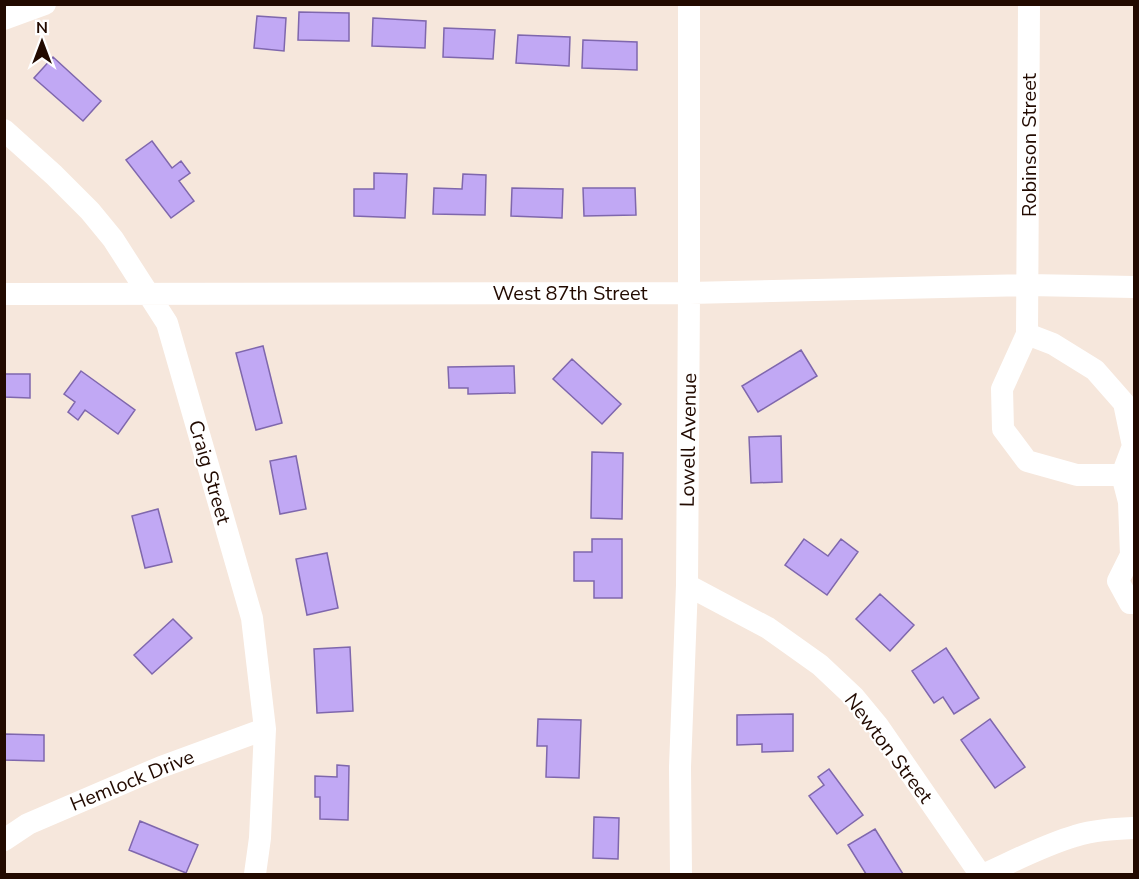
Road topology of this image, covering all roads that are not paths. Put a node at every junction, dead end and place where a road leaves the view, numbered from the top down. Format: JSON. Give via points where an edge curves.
{"nodes":[{"id":1,"x":45,"y":4,"type":"edge"},
{"id":2,"x":689,"y":4,"type":"edge"},
{"id":3,"x":1029,"y":4,"type":"edge"},
{"id":4,"x":4,"y":19,"type":"edge"},
{"id":5,"x":4,"y":130,"type":"edge"},
{"id":6,"x":1028,"y":285,"type":"junction"},
{"id":7,"x":1134,"y":287,"type":"edge"},
{"id":8,"x":689,"y":293,"type":"junction"},
{"id":9,"x":4,"y":294,"type":"edge"},
{"id":10,"x":149,"y":294,"type":"junction"},
{"id":11,"x":1027,"y":334,"type":"junction"},
{"id":12,"x":1122,"y":475,"type":"junction"},
{"id":13,"x":1133,"y":555,"type":"edge"},
{"id":14,"x":687,"y":585,"type":"junction"},
{"id":15,"x":1134,"y":603,"type":"edge"},
{"id":16,"x":265,"y":729,"type":"junction"},
{"id":17,"x":1134,"y":828,"type":"edge"},
{"id":18,"x":4,"y":840,"type":"edge"},
{"id":19,"x":255,"y":874,"type":"edge"},
{"id":20,"x":681,"y":874,"type":"edge"},
{"id":21,"x":980,"y":874,"type":"edge"},
{"id":22,"x":985,"y":874,"type":"edge"}],
"edges":[{"from":1,"to":4,"type":"street"},
{"from":2,"to":8,"type":"street","name":"Lowell Avenue"},
{"from":3,"to":6,"type":"street","name":"Robinson Street"},
{"from":5,"to":10,"type":"street","name":"Craig Street","via":[[90,211]]},
{"from":6,"to":7,"type":"street","name":"West 87th Street"},
{"from":6,"to":8,"type":"street","name":"West 87th Street"},
{"from":6,"to":11,"type":"street","name":"Robinson Street"},
{"from":8,"to":10,"type":"street","name":"West 87th Street"},
{"from":8,"to":14,"type":"street","name":"Lowell Avenue"},
{"from":9,"to":10,"type":"street","name":"West 87th Street"},
{"from":10,"to":16,"type":"street","name":"Craig Street","via":[[166,323],[252,618]]},
{"from":11,"to":12,"type":"street","via":[[1053,344],[1095,370],[1124,403],[1133,446]]},
{"from":11,"to":12,"type":"street","via":[[1002,389],[1003,429],[1027,461],[1077,475]]},
{"from":12,"to":13,"type":"street","via":[[1129,502]]},
{"from":13,"to":15,"type":"street","via":[[1118,581],[1130,603]]},
{"from":14,"to":20,"type":"street","name":"Lowell Avenue","via":[[680,767]]},
{"from":14,"to":21,"type":"street","name":"Newton Street","via":[[768,628],[820,665],[854,697]]},
{"from":16,"to":18,"type":"street","name":"Hemlock Drive","via":[[161,766],[28,824]]},
{"from":16,"to":19,"type":"street","name":"Craig Street"},
{"from":17,"to":22,"type":"street","via":[[1076,835]]}]}
